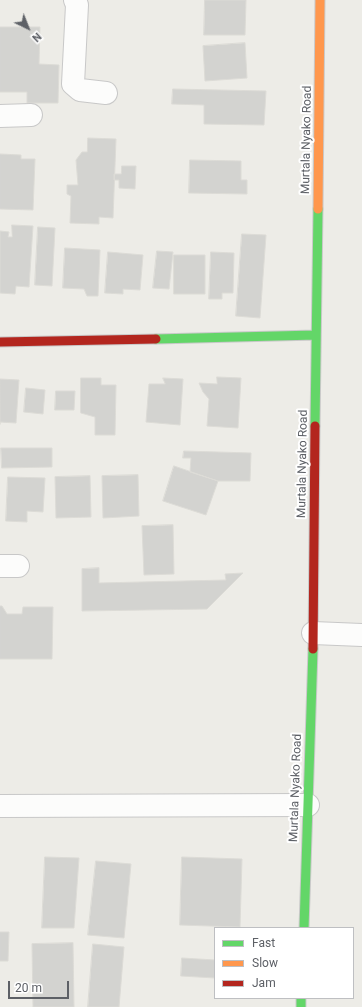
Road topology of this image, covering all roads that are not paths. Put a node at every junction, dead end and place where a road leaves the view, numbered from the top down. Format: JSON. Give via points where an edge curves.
{"nodes":[{"id":1,"x":75,"y":0,"type":"edge"},
{"id":2,"x":320,"y":0,"type":"edge"},
{"id":3,"x":106,"y":93,"type":"dead end"},
{"id":4,"x":31,"y":115,"type":"dead end"},
{"id":5,"x":0,"y":116,"type":"edge"},
{"id":6,"x":316,"y":335,"type":"junction"},
{"id":7,"x":0,"y":342,"type":"edge"},
{"id":8,"x":313,"y":633,"type":"junction"},
{"id":9,"x":362,"y":635,"type":"edge"},
{"id":10,"x":308,"y":805,"type":"junction"},
{"id":11,"x":0,"y":806,"type":"edge"},
{"id":12,"x":304,"y":927,"type":"edge"}],
"edges":[{"from":1,"to":3,"type":"street","via":[[77,5],[73,84],[80,90]]},
{"from":2,"to":6,"type":"street","name":"Murtala Nyako Road"},
{"from":4,"to":5,"type":"street"},
{"from":6,"to":7,"type":"street"},
{"from":6,"to":8,"type":"street","name":"Murtala Nyako Road"},
{"from":8,"to":9,"type":"street"},
{"from":8,"to":10,"type":"street","name":"Murtala Nyako Road"},
{"from":10,"to":11,"type":"street"},
{"from":10,"to":12,"type":"street","name":"Murtala Nyako Road"}]}
